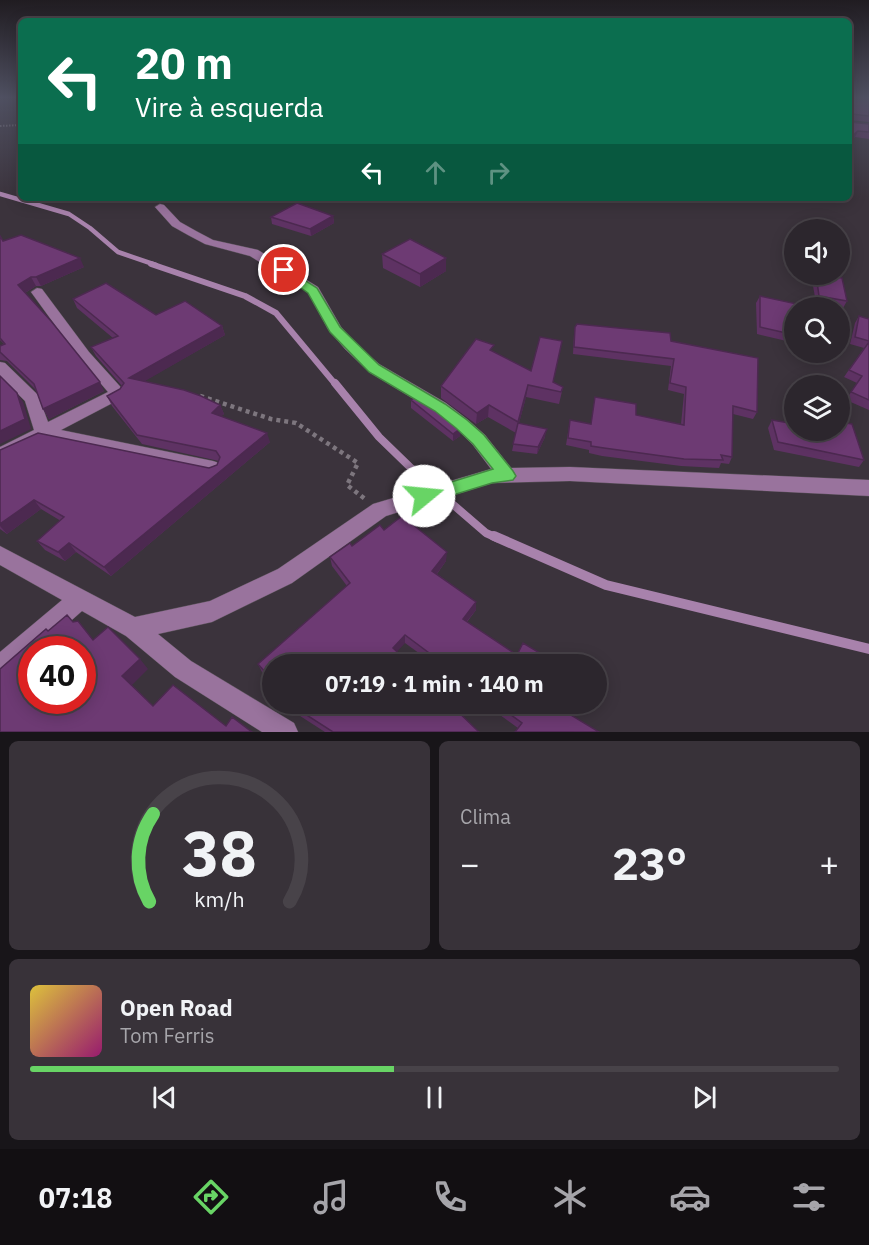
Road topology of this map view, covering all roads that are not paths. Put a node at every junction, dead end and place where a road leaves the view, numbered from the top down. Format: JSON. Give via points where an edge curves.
{"nodes":[{"id":1,"x":160,"y":207,"type":"dead end"},
{"id":2,"x":37,"y":292,"type":"dead end"},
{"id":3,"x":0,"y":367,"type":"edge"},
{"id":4,"x":43,"y":433,"type":"junction"},
{"id":5,"x":0,"y":456,"type":"edge"},
{"id":6,"x":213,"y":468,"type":"edge"},
{"id":7,"x":500,"y":476,"type":"junction"},
{"id":8,"x":869,"y":488,"type":"edge"},
{"id":9,"x":0,"y":555,"type":"edge"},
{"id":10,"x":81,"y":598,"type":"junction"},
{"id":11,"x":134,"y":628,"type":"junction"},
{"id":12,"x":0,"y":667,"type":"edge"},
{"id":13,"x":285,"y":732,"type":"edge"}],
"edges":[{"from":1,"to":7,"type":"street","via":[[176,224],[192,233],[209,242],[254,253],[313,290],[335,329],[350,346],[374,368],[462,424],[479,440]]},
{"from":2,"to":4,"type":"street","via":[[84,356],[118,393]]},
{"from":3,"to":4,"type":"street","via":[[32,399]]},
{"from":4,"to":5,"type":"street"},
{"from":4,"to":6,"type":"street"},
{"from":7,"to":8,"type":"street","via":[[570,474]]},
{"from":7,"to":11,"type":"street","via":[[380,510],[285,576],[212,611]]},
{"from":9,"to":10,"type":"street"},
{"from":10,"to":11,"type":"street"},
{"from":10,"to":12,"type":"street"},
{"from":11,"to":13,"type":"street","via":[[183,669]]}]}
